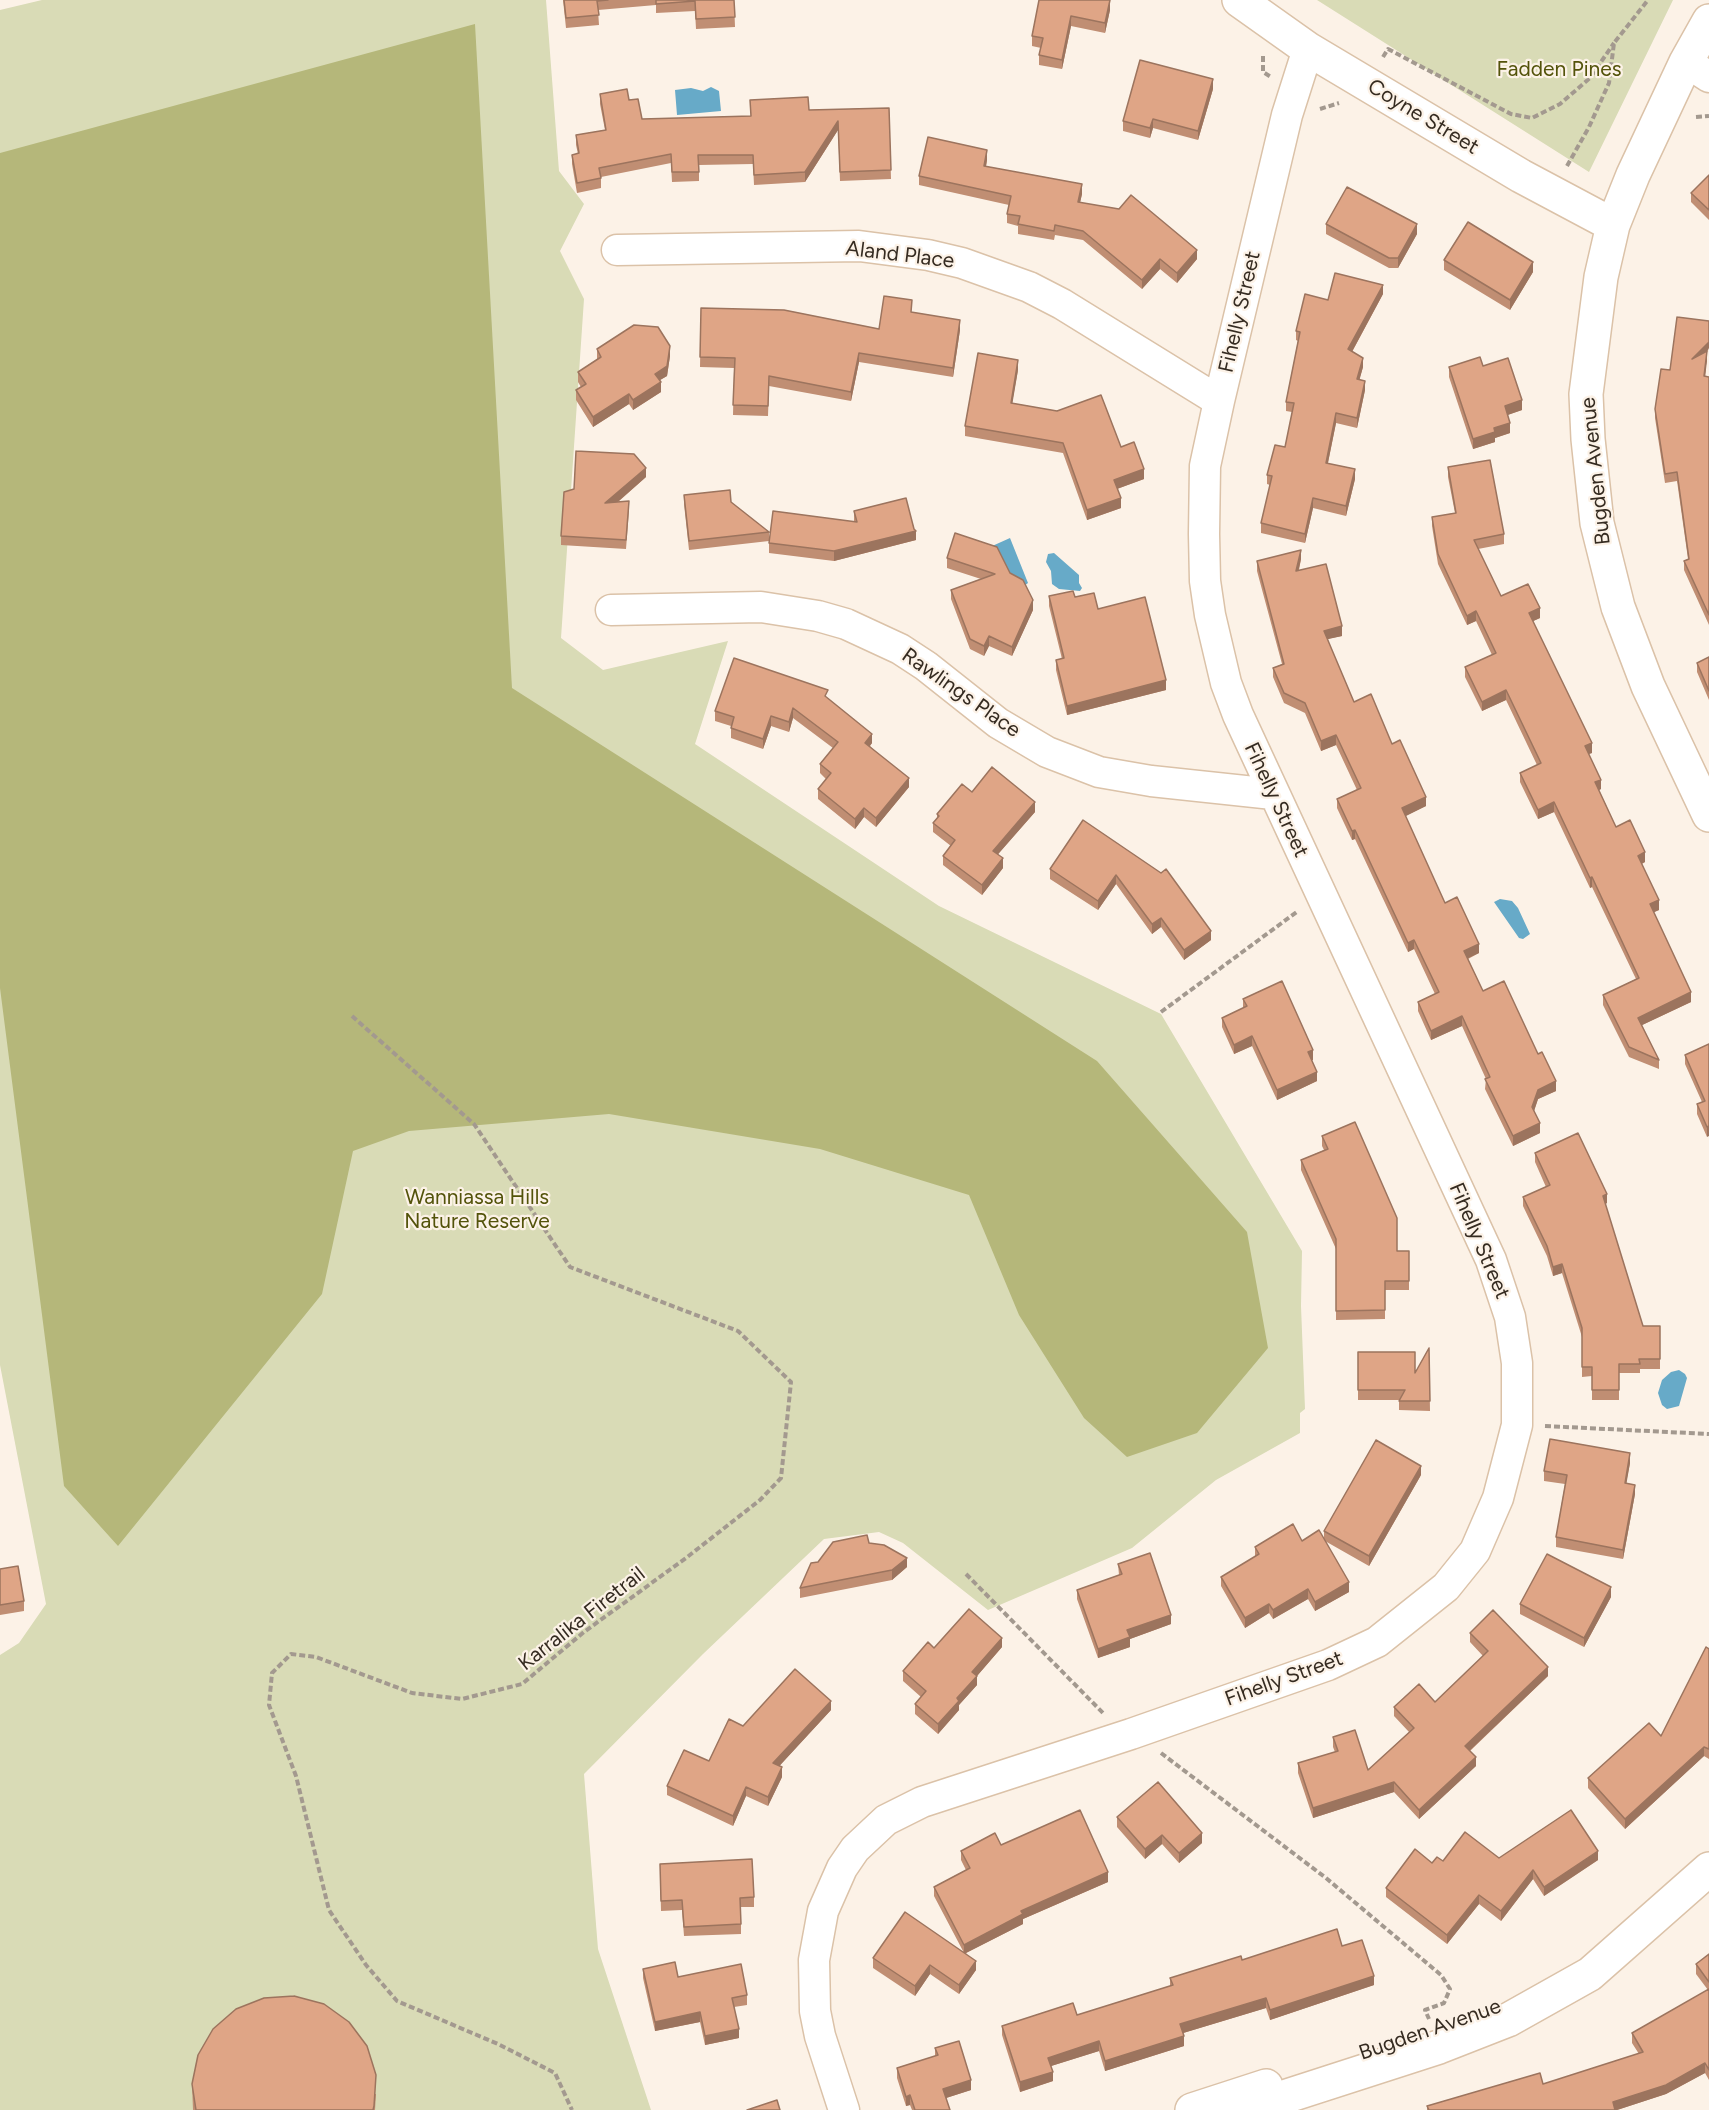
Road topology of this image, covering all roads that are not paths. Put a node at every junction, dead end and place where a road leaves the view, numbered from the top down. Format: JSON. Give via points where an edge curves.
{"nodes":[{"id":1,"x":1239,"y":0,"type":"edge"},
{"id":2,"x":1709,"y":21,"type":"edge"},
{"id":3,"x":1308,"y":49,"type":"junction"},
{"id":4,"x":1698,"y":69,"type":"edge"},
{"id":5,"x":1613,"y":225,"type":"junction"},
{"id":6,"x":617,"y":250,"type":"dead end"},
{"id":7,"x":1218,"y":401,"type":"junction"},
{"id":8,"x":611,"y":610,"type":"dead end"},
{"id":9,"x":1273,"y":794,"type":"junction"},
{"id":10,"x":1709,"y":815,"type":"edge"},
{"id":11,"x":1709,"y":1869,"type":"edge"},
{"id":12,"x":1504,"y":2014,"type":"junction"},
{"id":13,"x":1386,"y":2056,"type":"junction"},
{"id":14,"x":844,"y":2110,"type":"edge"},
{"id":15,"x":1192,"y":2110,"type":"edge"},
{"id":16,"x":1244,"y":2110,"type":"edge"}],
"edges":[{"from":1,"to":3,"type":"street","name":"Coyne Street"},
{"from":2,"to":4,"type":"street","name":"Bugden Avenue"},
{"from":3,"to":5,"type":"street","name":"Coyne Street","via":[[1521,176]]},
{"from":3,"to":7,"type":"street","name":"Fihelly Street","via":[[1287,115]]},
{"from":4,"to":5,"type":"street","name":"Bugden Avenue","via":[[1633,175]]},
{"from":5,"to":10,"type":"street","name":"Bugden Avenue","via":[[1601,277],[1586,394],[1597,524],[1618,607],[1648,686]]},
{"from":6,"to":7,"type":"street","name":"Aland Place","via":[[859,246],[963,263],[1029,287],[1062,304]]},
{"from":7,"to":9,"type":"street","name":"Fihelly Street","via":[[1205,466],[1209,604],[1230,694]]},
{"from":8,"to":9,"type":"street","name":"Rawlings Place","via":[[761,607],[818,616],[846,624],[900,649],[998,723],[1047,752],[1099,771],[1151,781]]},
{"from":9,"to":14,"type":"street","name":"Fihelly Street","via":[[1491,1260],[1510,1317],[1517,1363],[1517,1425],[1498,1498],[1475,1551],[1446,1587],[1377,1642],[1328,1665],[922,1802],[886,1820],[855,1849],[823,1911],[814,1960],[815,2011]]},
{"from":11,"to":12,"type":"street","name":"Bugden Avenue","via":[[1590,1974]]},
{"from":12,"to":13,"type":"street","name":"Bugden Avenue","via":[[1434,2031]]},
{"from":12,"to":13,"type":"street","name":"Bugden Avenue","via":[[1439,2047]]},
{"from":13,"to":15,"type":"street","name":"Bugden Avenue"},
{"from":13,"to":16,"type":"street","name":"Bugden Avenue"}]}
